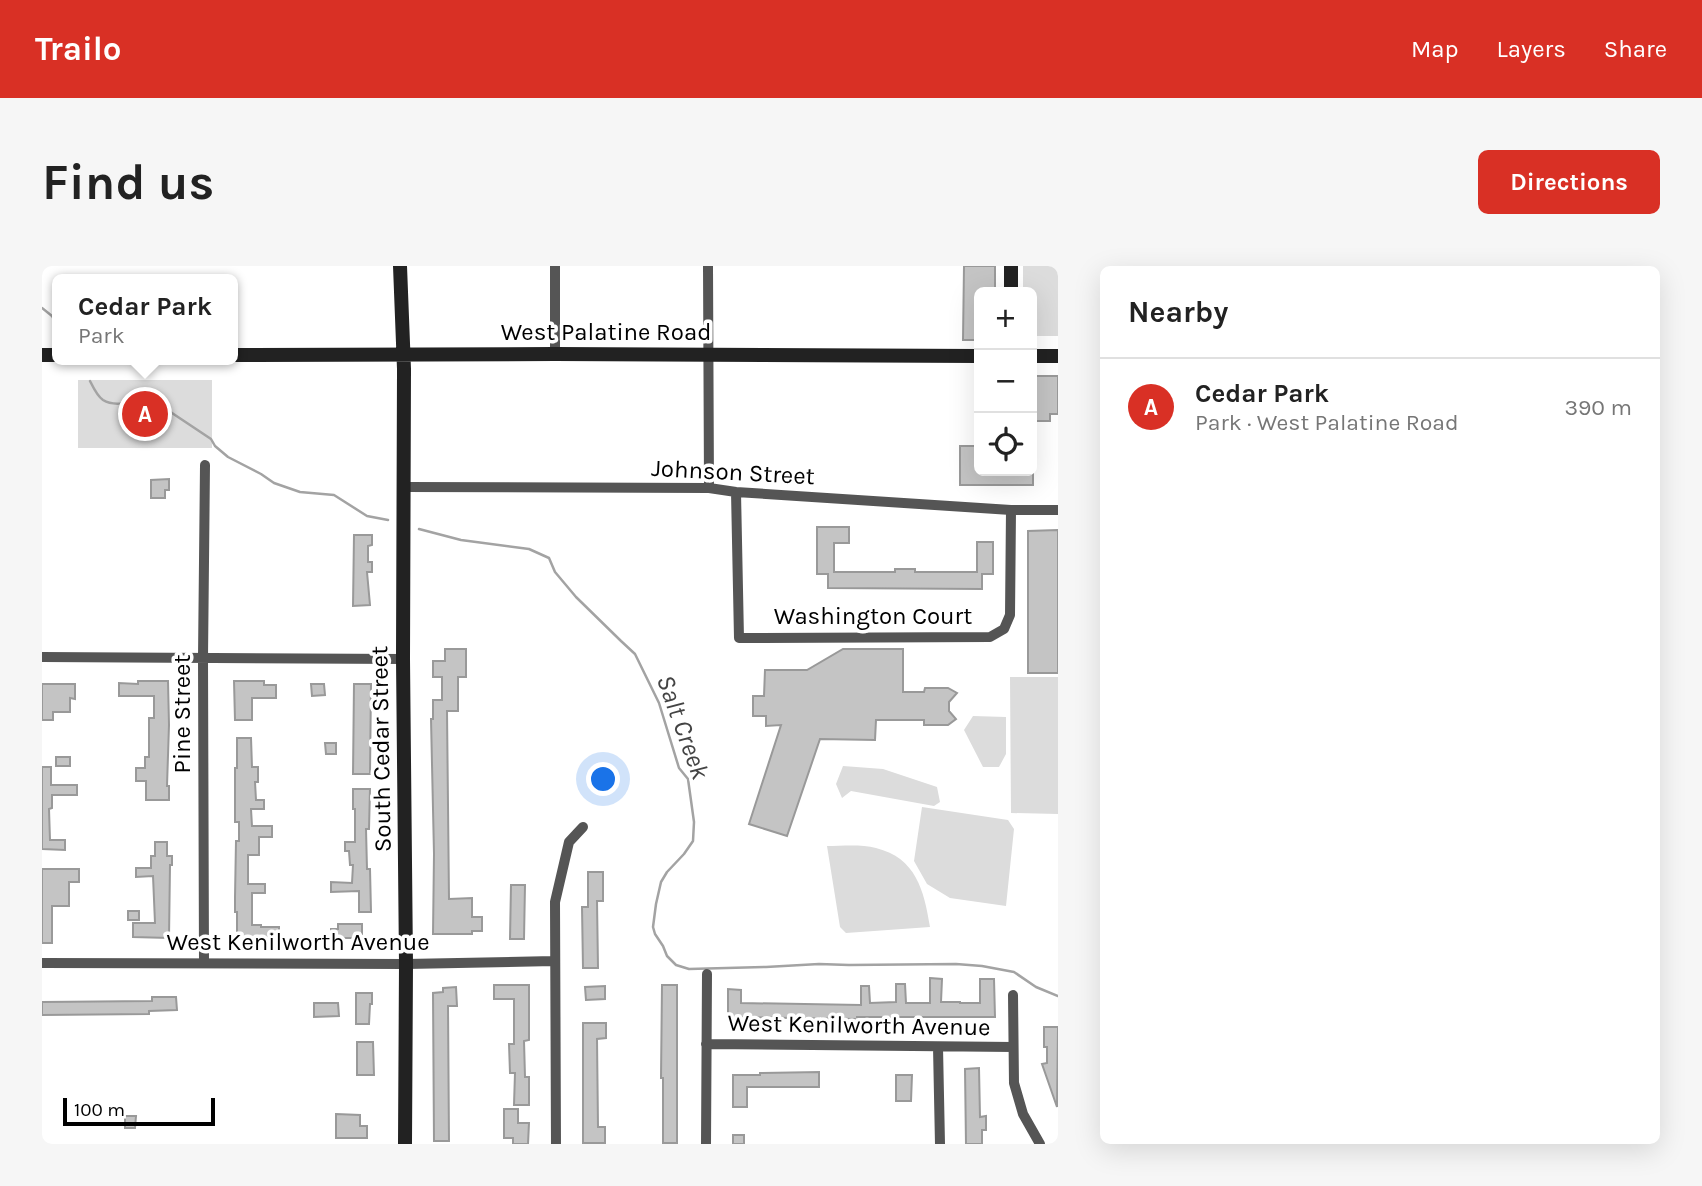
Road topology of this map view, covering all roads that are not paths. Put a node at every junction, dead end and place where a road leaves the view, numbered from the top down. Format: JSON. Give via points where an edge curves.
{"nodes":[{"id":1,"x":400,"y":266,"type":"edge"},
{"id":2,"x":555,"y":266,"type":"edge"},
{"id":3,"x":708,"y":266,"type":"edge"},
{"id":4,"x":1011,"y":266,"type":"edge"},
{"id":5,"x":1011,"y":287,"type":"edge"},
{"id":6,"x":404,"y":354,"type":"junction"},
{"id":7,"x":555,"y":354,"type":"junction"},
{"id":8,"x":238,"y":355,"type":"edge"},
{"id":9,"x":709,"y":355,"type":"junction"},
{"id":10,"x":974,"y":356,"type":"edge"},
{"id":11,"x":1037,"y":356,"type":"edge"},
{"id":12,"x":1058,"y":356,"type":"edge"},
{"id":13,"x":205,"y":465,"type":"dead end"},
{"id":14,"x":404,"y":487,"type":"junction"},
{"id":15,"x":709,"y":488,"type":"junction"},
{"id":16,"x":736,"y":492,"type":"junction"},
{"id":17,"x":1011,"y":510,"type":"junction"},
{"id":18,"x":1058,"y":510,"type":"edge"},
{"id":19,"x":42,"y":657,"type":"edge"},
{"id":20,"x":203,"y":658,"type":"junction"},
{"id":21,"x":403,"y":659,"type":"junction"},
{"id":22,"x":583,"y":827,"type":"dead end"},
{"id":23,"x":554,"y":961,"type":"junction"},
{"id":24,"x":42,"y":963,"type":"edge"},
{"id":25,"x":204,"y":963,"type":"junction"},
{"id":26,"x":406,"y":964,"type":"junction"},
{"id":27,"x":707,"y":974,"type":"dead end"},
{"id":28,"x":1013,"y":995,"type":"dead end"},
{"id":29,"x":706,"y":1044,"type":"junction"},
{"id":30,"x":938,"y":1047,"type":"junction"},
{"id":31,"x":1013,"y":1047,"type":"junction"},
{"id":32,"x":405,"y":1144,"type":"edge"},
{"id":33,"x":556,"y":1144,"type":"edge"},
{"id":34,"x":706,"y":1144,"type":"edge"},
{"id":35,"x":940,"y":1144,"type":"edge"},
{"id":36,"x":1040,"y":1144,"type":"edge"}],
"edges":[{"from":1,"to":6,"type":"street","name":"South Cedar Street"},
{"from":2,"to":7,"type":"street"},
{"from":3,"to":9,"type":"street"},
{"from":4,"to":5,"type":"street"},
{"from":6,"to":7,"type":"street","name":"West Palatine Road"},
{"from":6,"to":8,"type":"street","name":"West Palatine Road"},
{"from":6,"to":14,"type":"street","name":"South Cedar Street"},
{"from":7,"to":9,"type":"street","name":"West Palatine Road"},
{"from":9,"to":10,"type":"street","name":"West Palatine Road"},
{"from":9,"to":15,"type":"street"},
{"from":11,"to":12,"type":"street"},
{"from":13,"to":20,"type":"street","name":"Pine Street"},
{"from":14,"to":15,"type":"street","name":"Johnson Street"},
{"from":14,"to":21,"type":"street","name":"South Cedar Street"},
{"from":15,"to":16,"type":"street","name":"Johnson Street"},
{"from":16,"to":17,"type":"street","name":"Johnson Street"},
{"from":16,"to":17,"type":"street","name":"Washington Court","via":[[739,638],[990,637],[1004,629],[1010,615]]},
{"from":17,"to":18,"type":"street","name":"Johnson Street"},
{"from":19,"to":20,"type":"street"},
{"from":20,"to":21,"type":"street"},
{"from":20,"to":25,"type":"street","name":"Pine Street"},
{"from":21,"to":26,"type":"street","name":"South Cedar Street"},
{"from":22,"to":23,"type":"street","via":[[569,842],[555,902]]},
{"from":23,"to":26,"type":"street","name":"West Kenilworth Avenue"},
{"from":23,"to":33,"type":"street"},
{"from":24,"to":25,"type":"street","name":"West Kenilworth Avenue"},
{"from":25,"to":26,"type":"street","name":"West Kenilworth Avenue"},
{"from":26,"to":32,"type":"street","name":"South Cedar Street"},
{"from":27,"to":29,"type":"street"},
{"from":28,"to":31,"type":"street"},
{"from":29,"to":30,"type":"street","name":"West Kenilworth Avenue"},
{"from":29,"to":34,"type":"street"},
{"from":30,"to":31,"type":"street","name":"West Kenilworth Avenue"},
{"from":30,"to":35,"type":"street"},
{"from":31,"to":36,"type":"street","via":[[1014,1083],[1023,1114]]}]}
